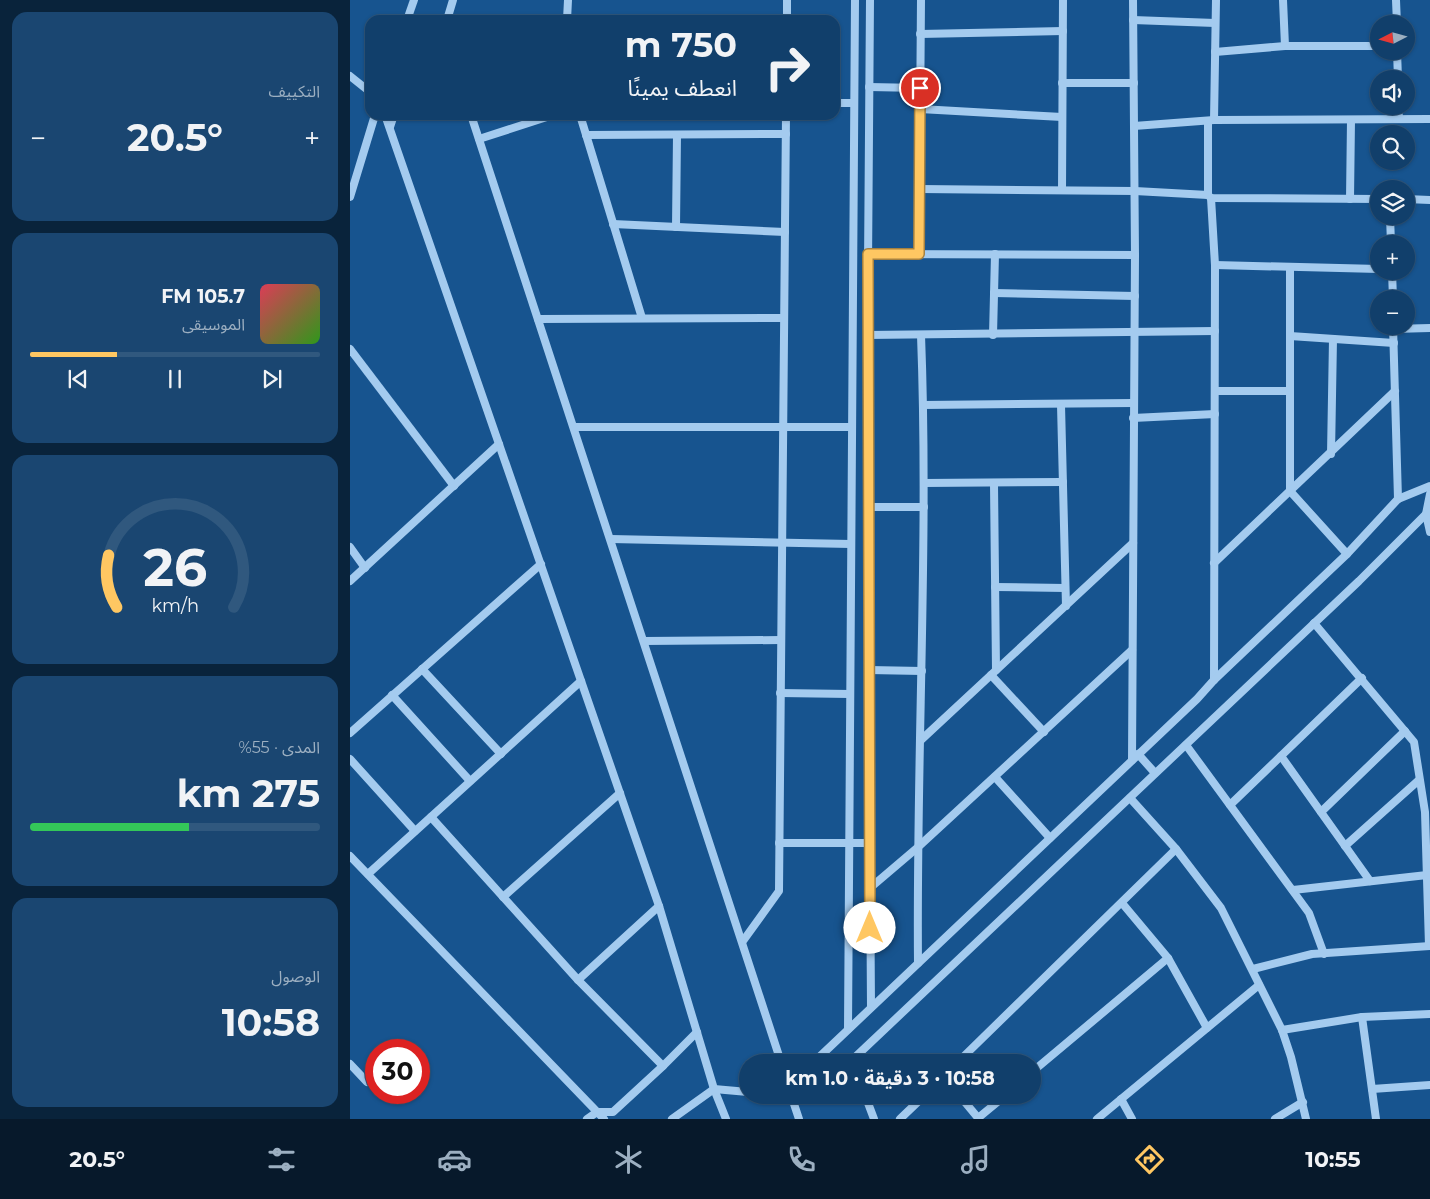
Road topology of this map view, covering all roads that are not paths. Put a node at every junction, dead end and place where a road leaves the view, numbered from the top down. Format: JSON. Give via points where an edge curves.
{"nodes":[{"id":1,"x":414,"y":0,"type":"edge"},
{"id":2,"x":453,"y":0,"type":"edge"},
{"id":3,"x":568,"y":0,"type":"edge"},
{"id":4,"x":787,"y":0,"type":"edge"},
{"id":5,"x":855,"y":0,"type":"edge"},
{"id":6,"x":870,"y":0,"type":"edge"},
{"id":7,"x":921,"y":0,"type":"edge"},
{"id":8,"x":1063,"y":0,"type":"edge"},
{"id":9,"x":1133,"y":0,"type":"edge"},
{"id":10,"x":1216,"y":0,"type":"edge"},
{"id":11,"x":1283,"y":0,"type":"edge"},
{"id":12,"x":1396,"y":0,"type":"edge"},
{"id":13,"x":409,"y":15,"type":"edge"},
{"id":14,"x":448,"y":15,"type":"edge"},
{"id":15,"x":567,"y":15,"type":"edge"},
{"id":16,"x":787,"y":15,"type":"edge"},
{"id":17,"x":1397,"y":15,"type":"edge"},
{"id":18,"x":1133,"y":20,"type":"junction"},
{"id":19,"x":1215,"y":23,"type":"junction"},
{"id":20,"x":1063,"y":31,"type":"junction"},
{"id":21,"x":920,"y":34,"type":"junction"},
{"id":22,"x":1285,"y":46,"type":"junction"},
{"id":23,"x":1370,"y":46,"type":"edge"},
{"id":24,"x":1215,"y":52,"type":"junction"},
{"id":25,"x":350,"y":76,"type":"edge"},
{"id":26,"x":1062,"y":83,"type":"junction"},
{"id":27,"x":1134,"y":83,"type":"junction"},
{"id":28,"x":869,"y":87,"type":"junction"},
{"id":29,"x":365,"y":88,"type":"edge"},
{"id":30,"x":920,"y":88,"type":"junction"},
{"id":31,"x":840,"y":103,"type":"edge"},
{"id":32,"x":854,"y":103,"type":"junction"},
{"id":33,"x":920,"y":109,"type":"junction"},
{"id":34,"x":1398,"y":115,"type":"edge"},
{"id":35,"x":1062,"y":117,"type":"junction"},
{"id":36,"x":1398,"y":119,"type":"junction"},
{"id":37,"x":1430,"y":119,"type":"edge"},
{"id":38,"x":373,"y":120,"type":"edge"},
{"id":39,"x":387,"y":120,"type":"edge"},
{"id":40,"x":392,"y":120,"type":"edge"},
{"id":41,"x":473,"y":120,"type":"edge"},
{"id":42,"x":538,"y":120,"type":"edge"},
{"id":43,"x":582,"y":120,"type":"edge"},
{"id":44,"x":786,"y":120,"type":"edge"},
{"id":45,"x":1211,"y":120,"type":"junction"},
{"id":46,"x":1351,"y":120,"type":"junction"},
{"id":47,"x":1134,"y":126,"type":"junction"},
{"id":48,"x":390,"y":127,"type":"junction"},
{"id":49,"x":786,"y":134,"type":"junction"},
{"id":50,"x":586,"y":135,"type":"junction"},
{"id":51,"x":677,"y":135,"type":"junction"},
{"id":52,"x":479,"y":139,"type":"junction"},
{"id":53,"x":920,"y":188,"type":"junction"},
{"id":54,"x":1062,"y":190,"type":"junction"},
{"id":55,"x":1135,"y":191,"type":"junction"},
{"id":56,"x":350,"y":197,"type":"edge"},
{"id":57,"x":1210,"y":197,"type":"junction"},
{"id":58,"x":1350,"y":199,"type":"junction"},
{"id":59,"x":1370,"y":199,"type":"edge"},
{"id":60,"x":1415,"y":199,"type":"edge"},
{"id":61,"x":1430,"y":200,"type":"edge"},
{"id":62,"x":613,"y":224,"type":"junction"},
{"id":63,"x":676,"y":227,"type":"junction"},
{"id":64,"x":785,"y":232,"type":"junction"},
{"id":65,"x":868,"y":254,"type":"junction"},
{"id":66,"x":919,"y":254,"type":"junction"},
{"id":67,"x":994,"y":254,"type":"junction"},
{"id":68,"x":1136,"y":255,"type":"junction"},
{"id":69,"x":1215,"y":265,"type":"junction"},
{"id":70,"x":1290,"y":267,"type":"junction"},
{"id":71,"x":1370,"y":269,"type":"edge"},
{"id":72,"x":994,"y":293,"type":"junction"},
{"id":73,"x":1135,"y":296,"type":"junction"},
{"id":74,"x":642,"y":318,"type":"junction"},
{"id":75,"x":784,"y":318,"type":"junction"},
{"id":76,"x":538,"y":319,"type":"junction"},
{"id":77,"x":1415,"y":328,"type":"edge"},
{"id":78,"x":1430,"y":328,"type":"edge"},
{"id":79,"x":1215,"y":332,"type":"junction"},
{"id":80,"x":1134,"y":333,"type":"junction"},
{"id":81,"x":867,"y":334,"type":"junction"},
{"id":82,"x":993,"y":335,"type":"junction"},
{"id":83,"x":1393,"y":335,"type":"edge"},
{"id":84,"x":921,"y":336,"type":"junction"},
{"id":85,"x":1290,"y":336,"type":"junction"},
{"id":86,"x":1332,"y":339,"type":"junction"},
{"id":87,"x":1394,"y":343,"type":"junction"},
{"id":88,"x":350,"y":349,"type":"edge"},
{"id":89,"x":1215,"y":391,"type":"junction"},
{"id":90,"x":1290,"y":391,"type":"junction"},
{"id":91,"x":1395,"y":391,"type":"junction"},
{"id":92,"x":1133,"y":403,"type":"junction"},
{"id":93,"x":924,"y":405,"type":"junction"},
{"id":94,"x":1061,"y":405,"type":"junction"},
{"id":95,"x":1215,"y":414,"type":"junction"},
{"id":96,"x":1133,"y":418,"type":"junction"},
{"id":97,"x":783,"y":426,"type":"junction"},
{"id":98,"x":852,"y":426,"type":"junction"},
{"id":99,"x":574,"y":427,"type":"junction"},
{"id":100,"x":499,"y":444,"type":"junction"},
{"id":101,"x":1331,"y":454,"type":"junction"},
{"id":102,"x":1063,"y":482,"type":"junction"},
{"id":103,"x":924,"y":483,"type":"junction"},
{"id":104,"x":994,"y":484,"type":"junction"},
{"id":105,"x":454,"y":486,"type":"junction"},
{"id":106,"x":1430,"y":486,"type":"edge"},
{"id":107,"x":1290,"y":491,"type":"junction"},
{"id":108,"x":1430,"y":494,"type":"edge"},
{"id":109,"x":1398,"y":500,"type":"junction"},
{"id":110,"x":868,"y":507,"type":"junction"},
{"id":111,"x":924,"y":507,"type":"junction"},
{"id":112,"x":1426,"y":514,"type":"junction"},
{"id":113,"x":1430,"y":532,"type":"edge"},
{"id":114,"x":611,"y":539,"type":"junction"},
{"id":115,"x":782,"y":543,"type":"junction"},
{"id":116,"x":1133,"y":543,"type":"junction"},
{"id":117,"x":851,"y":544,"type":"junction"},
{"id":118,"x":350,"y":547,"type":"edge"},
{"id":119,"x":1347,"y":554,"type":"junction"},
{"id":120,"x":1214,"y":563,"type":"junction"},
{"id":121,"x":541,"y":564,"type":"junction"},
{"id":122,"x":365,"y":568,"type":"junction"},
{"id":123,"x":350,"y":581,"type":"edge"},
{"id":124,"x":995,"y":587,"type":"junction"},
{"id":125,"x":1065,"y":588,"type":"junction"},
{"id":126,"x":1066,"y":606,"type":"junction"},
{"id":127,"x":1314,"y":623,"type":"junction"},
{"id":128,"x":781,"y":640,"type":"junction"},
{"id":129,"x":644,"y":641,"type":"junction"},
{"id":130,"x":1132,"y":650,"type":"junction"},
{"id":131,"x":422,"y":669,"type":"junction"},
{"id":132,"x":869,"y":670,"type":"junction"},
{"id":133,"x":922,"y":671,"type":"junction"},
{"id":134,"x":994,"y":672,"type":"junction"},
{"id":135,"x":1362,"y":678,"type":"junction"},
{"id":136,"x":1214,"y":680,"type":"junction"},
{"id":137,"x":581,"y":681,"type":"junction"},
{"id":138,"x":780,"y":693,"type":"junction"},
{"id":139,"x":850,"y":694,"type":"junction"},
{"id":140,"x":392,"y":695,"type":"junction"},
{"id":141,"x":350,"y":720,"type":"edge"},
{"id":142,"x":353,"y":730,"type":"edge"},
{"id":143,"x":1405,"y":731,"type":"junction"},
{"id":144,"x":1044,"y":732,"type":"junction"},
{"id":145,"x":921,"y":740,"type":"junction"},
{"id":146,"x":1186,"y":745,"type":"junction"},
{"id":147,"x":501,"y":754,"type":"junction"},
{"id":148,"x":1138,"y":754,"type":"junction"},
{"id":149,"x":1281,"y":756,"type":"junction"},
{"id":150,"x":350,"y":759,"type":"edge"},
{"id":151,"x":1132,"y":760,"type":"junction"},
{"id":152,"x":1155,"y":774,"type":"junction"},
{"id":153,"x":995,"y":777,"type":"junction"},
{"id":154,"x":1419,"y":780,"type":"junction"},
{"id":155,"x":470,"y":781,"type":"junction"},
{"id":156,"x":620,"y":793,"type":"junction"},
{"id":157,"x":1130,"y":798,"type":"junction"},
{"id":158,"x":1230,"y":805,"type":"junction"},
{"id":159,"x":1321,"y":812,"type":"junction"},
{"id":160,"x":431,"y":817,"type":"junction"},
{"id":161,"x":415,"y":831,"type":"junction"},
{"id":162,"x":1050,"y":838,"type":"junction"},
{"id":163,"x":779,"y":843,"type":"junction"},
{"id":164,"x":870,"y":843,"type":"junction"},
{"id":165,"x":849,"y":844,"type":"junction"},
{"id":166,"x":1345,"y":846,"type":"junction"},
{"id":167,"x":917,"y":848,"type":"junction"},
{"id":168,"x":1176,"y":849,"type":"junction"},
{"id":169,"x":350,"y":856,"type":"edge"},
{"id":170,"x":368,"y":874,"type":"junction"},
{"id":171,"x":1426,"y":875,"type":"junction"},
{"id":172,"x":1370,"y":881,"type":"junction"},
{"id":173,"x":870,"y":888,"type":"junction"},
{"id":174,"x":1293,"y":890,"type":"junction"},
{"id":175,"x":502,"y":897,"type":"junction"},
{"id":176,"x":1122,"y":903,"type":"junction"},
{"id":177,"x":659,"y":906,"type":"junction"},
{"id":178,"x":743,"y":941,"type":"junction"},
{"id":179,"x":1429,"y":946,"type":"edge"},
{"id":180,"x":1324,"y":954,"type":"junction"},
{"id":181,"x":1168,"y":958,"type":"junction"},
{"id":182,"x":918,"y":963,"type":"junction"},
{"id":183,"x":1254,"y":969,"type":"junction"},
{"id":184,"x":578,"y":980,"type":"junction"},
{"id":185,"x":1259,"y":985,"type":"junction"},
{"id":186,"x":871,"y":1007,"type":"junction"},
{"id":187,"x":1430,"y":1014,"type":"edge"},
{"id":188,"x":1362,"y":1017,"type":"junction"},
{"id":189,"x":1207,"y":1028,"type":"junction"},
{"id":190,"x":848,"y":1029,"type":"junction"},
{"id":191,"x":1282,"y":1030,"type":"junction"},
{"id":192,"x":697,"y":1032,"type":"junction"},
{"id":193,"x":778,"y":1054,"type":"edge"},
{"id":194,"x":822,"y":1054,"type":"edge"},
{"id":195,"x":859,"y":1054,"type":"edge"},
{"id":196,"x":966,"y":1054,"type":"edge"},
{"id":197,"x":350,"y":1064,"type":"edge"},
{"id":198,"x":1041,"y":1064,"type":"edge"},
{"id":199,"x":663,"y":1066,"type":"junction"},
{"id":200,"x":365,"y":1080,"type":"edge"},
{"id":201,"x":1430,"y":1085,"type":"edge"},
{"id":202,"x":714,"y":1089,"type":"junction"},
{"id":203,"x":1372,"y":1089,"type":"junction"},
{"id":204,"x":739,"y":1091,"type":"edge"},
{"id":205,"x":1121,"y":1099,"type":"junction"},
{"id":206,"x":1303,"y":1102,"type":"junction"},
{"id":207,"x":794,"y":1104,"type":"edge"},
{"id":208,"x":868,"y":1104,"type":"edge"},
{"id":209,"x":916,"y":1104,"type":"edge"},
{"id":210,"x":966,"y":1104,"type":"edge"},
{"id":211,"x":996,"y":1104,"type":"edge"},
{"id":212,"x":597,"y":1112,"type":"junction"},
{"id":213,"x":587,"y":1119,"type":"edge"},
{"id":214,"x":604,"y":1119,"type":"edge"},
{"id":215,"x":672,"y":1119,"type":"edge"},
{"id":216,"x":726,"y":1119,"type":"edge"},
{"id":217,"x":799,"y":1119,"type":"edge"},
{"id":218,"x":874,"y":1119,"type":"edge"},
{"id":219,"x":900,"y":1119,"type":"edge"},
{"id":220,"x":978,"y":1119,"type":"edge"},
{"id":221,"x":1096,"y":1119,"type":"edge"},
{"id":222,"x":1132,"y":1119,"type":"edge"},
{"id":223,"x":1276,"y":1119,"type":"edge"},
{"id":224,"x":1306,"y":1119,"type":"edge"},
{"id":225,"x":1376,"y":1119,"type":"edge"}],
"edges":[{"from":1,"to":13,"type":"street"},
{"from":2,"to":14,"type":"street"},
{"from":3,"to":15,"type":"street"},
{"from":4,"to":16,"type":"street"},
{"from":5,"to":32,"type":"street"},
{"from":6,"to":28,"type":"street"},
{"from":7,"to":21,"type":"street"},
{"from":8,"to":20,"type":"street"},
{"from":9,"to":18,"type":"street"},
{"from":10,"to":19,"type":"street"},
{"from":11,"to":22,"type":"street"},
{"from":12,"to":17,"type":"street"},
{"from":18,"to":19,"type":"street"},
{"from":18,"to":27,"type":"street"},
{"from":19,"to":24,"type":"street"},
{"from":20,"to":21,"type":"street"},
{"from":20,"to":26,"type":"street"},
{"from":21,"to":30,"type":"street"},
{"from":22,"to":23,"type":"street"},
{"from":22,"to":24,"type":"street"},
{"from":24,"to":45,"type":"street"},
{"from":25,"to":29,"type":"street"},
{"from":26,"to":27,"type":"street"},
{"from":26,"to":35,"type":"street"},
{"from":27,"to":47,"type":"street"},
{"from":28,"to":30,"type":"street"},
{"from":28,"to":65,"type":"street"},
{"from":30,"to":33,"type":"street"},
{"from":31,"to":32,"type":"street"},
{"from":32,"to":98,"type":"street"},
{"from":33,"to":35,"type":"street"},
{"from":33,"to":53,"type":"street"},
{"from":34,"to":36,"type":"street"},
{"from":35,"to":54,"type":"street"},
{"from":36,"to":37,"type":"street"},
{"from":36,"to":46,"type":"street"},
{"from":38,"to":56,"type":"street"},
{"from":39,"to":48,"type":"street"},
{"from":40,"to":48,"type":"street"},
{"from":41,"to":52,"type":"street"},
{"from":42,"to":52,"type":"street"},
{"from":43,"to":50,"type":"street"},
{"from":44,"to":49,"type":"street"},
{"from":45,"to":46,"type":"street"},
{"from":45,"to":47,"type":"street"},
{"from":45,"to":57,"type":"street"},
{"from":46,"to":58,"type":"street"},
{"from":47,"to":55,"type":"street"},
{"from":48,"to":100,"type":"street"},
{"from":49,"to":51,"type":"street"},
{"from":49,"to":64,"type":"street"},
{"from":50,"to":51,"type":"street"},
{"from":50,"to":62,"type":"street"},
{"from":51,"to":63,"type":"street"},
{"from":52,"to":76,"type":"street"},
{"from":53,"to":54,"type":"street"},
{"from":53,"to":66,"type":"street"},
{"from":54,"to":55,"type":"street"},
{"from":55,"to":57,"type":"street"},
{"from":55,"to":68,"type":"street"},
{"from":57,"to":58,"type":"street"},
{"from":57,"to":69,"type":"street"},
{"from":58,"to":59,"type":"street"},
{"from":60,"to":61,"type":"street"},
{"from":62,"to":63,"type":"street"},
{"from":62,"to":74,"type":"street"},
{"from":63,"to":64,"type":"street"},
{"from":64,"to":75,"type":"street"},
{"from":65,"to":66,"type":"street"},
{"from":65,"to":81,"type":"street"},
{"from":66,"to":67,"type":"street"},
{"from":67,"to":68,"type":"street"},
{"from":67,"to":72,"type":"street"},
{"from":68,"to":73,"type":"street"},
{"from":69,"to":70,"type":"street"},
{"from":69,"to":79,"type":"street"},
{"from":70,"to":71,"type":"street"},
{"from":70,"to":85,"type":"street"},
{"from":72,"to":73,"type":"street"},
{"from":72,"to":82,"type":"street"},
{"from":73,"to":80,"type":"street"},
{"from":74,"to":75,"type":"street"},
{"from":74,"to":76,"type":"street"},
{"from":75,"to":97,"type":"street"},
{"from":76,"to":99,"type":"street"},
{"from":77,"to":78,"type":"street"},
{"from":79,"to":80,"type":"street"},
{"from":79,"to":89,"type":"street"},
{"from":80,"to":82,"type":"street"},
{"from":80,"to":92,"type":"street"},
{"from":81,"to":84,"type":"street"},
{"from":81,"to":110,"type":"street"},
{"from":82,"to":84,"type":"street"},
{"from":83,"to":87,"type":"street"},
{"from":84,"to":93,"type":"street"},
{"from":85,"to":86,"type":"street"},
{"from":85,"to":90,"type":"street"},
{"from":86,"to":87,"type":"street"},
{"from":86,"to":101,"type":"street"},
{"from":87,"to":91,"type":"street"},
{"from":88,"to":105,"type":"street"},
{"from":89,"to":90,"type":"street"},
{"from":89,"to":95,"type":"street"},
{"from":90,"to":107,"type":"street"},
{"from":91,"to":101,"type":"street"},
{"from":91,"to":109,"type":"street"},
{"from":92,"to":94,"type":"street"},
{"from":92,"to":96,"type":"street"},
{"from":93,"to":94,"type":"street"},
{"from":93,"to":103,"type":"street"},
{"from":94,"to":102,"type":"street"},
{"from":95,"to":96,"type":"street"},
{"from":95,"to":120,"type":"street"},
{"from":96,"to":116,"type":"street"},
{"from":97,"to":98,"type":"street"},
{"from":97,"to":99,"type":"street"},
{"from":97,"to":115,"type":"street"},
{"from":98,"to":117,"type":"street"},
{"from":99,"to":114,"type":"street"},
{"from":100,"to":105,"type":"street"},
{"from":100,"to":121,"type":"street"},
{"from":101,"to":107,"type":"street"},
{"from":102,"to":104,"type":"street"},
{"from":102,"to":125,"type":"street"},
{"from":103,"to":104,"type":"street"},
{"from":103,"to":111,"type":"street"},
{"from":104,"to":124,"type":"street"},
{"from":105,"to":122,"type":"street"},
{"from":106,"to":109,"type":"street"},
{"from":107,"to":119,"type":"street"},
{"from":107,"to":120,"type":"street"},
{"from":108,"to":112,"type":"street"},
{"from":109,"to":119,"type":"street"},
{"from":110,"to":111,"type":"street"},
{"from":110,"to":132,"type":"street"},
{"from":111,"to":133,"type":"street"},
{"from":112,"to":113,"type":"street"},
{"from":112,"to":127,"type":"street"},
{"from":114,"to":115,"type":"street"},
{"from":114,"to":129,"type":"street"},
{"from":115,"to":117,"type":"street"},
{"from":115,"to":128,"type":"street"},
{"from":116,"to":126,"type":"street"},
{"from":116,"to":130,"type":"street"},
{"from":117,"to":139,"type":"street"},
{"from":118,"to":122,"type":"street"},
{"from":119,"to":136,"type":"street"},
{"from":120,"to":136,"type":"street"},
{"from":121,"to":131,"type":"street"},
{"from":121,"to":137,"type":"street"},
{"from":122,"to":123,"type":"street"},
{"from":124,"to":125,"type":"street"},
{"from":124,"to":134,"type":"street"},
{"from":125,"to":126,"type":"street"},
{"from":126,"to":134,"type":"street"},
{"from":127,"to":135,"type":"street"},
{"from":127,"to":146,"type":"street"},
{"from":128,"to":129,"type":"street"},
{"from":128,"to":138,"type":"street"},
{"from":129,"to":178,"type":"street"},
{"from":130,"to":144,"type":"street"},
{"from":130,"to":151,"type":"street"},
{"from":131,"to":140,"type":"street"},
{"from":131,"to":147,"type":"street"},
{"from":132,"to":133,"type":"street"},
{"from":132,"to":164,"type":"street"},
{"from":133,"to":145,"type":"street"},
{"from":134,"to":144,"type":"street"},
{"from":134,"to":145,"type":"street"},
{"from":135,"to":143,"type":"street"},
{"from":135,"to":149,"type":"street"},
{"from":136,"to":148,"type":"street"},
{"from":137,"to":147,"type":"street"},
{"from":137,"to":156,"type":"street"},
{"from":138,"to":139,"type":"street"},
{"from":138,"to":163,"type":"street"},
{"from":139,"to":165,"type":"street"},
{"from":140,"to":142,"type":"street"},
{"from":140,"to":155,"type":"street"},
{"from":141,"to":142,"type":"street"},
{"from":143,"to":154,"type":"street","via":[[1414,742]]},
{"from":143,"to":159,"type":"street"},
{"from":144,"to":153,"type":"street"},
{"from":145,"to":167,"type":"street"},
{"from":146,"to":152,"type":"street"},
{"from":146,"to":158,"type":"street"},
{"from":147,"to":155,"type":"street"},
{"from":148,"to":151,"type":"street"},
{"from":148,"to":152,"type":"street"},
{"from":149,"to":158,"type":"street"},
{"from":149,"to":159,"type":"street"},
{"from":150,"to":161,"type":"street"},
{"from":151,"to":162,"type":"street"},
{"from":152,"to":157,"type":"street"},
{"from":153,"to":162,"type":"street"},
{"from":153,"to":167,"type":"street"},
{"from":154,"to":166,"type":"street"},
{"from":154,"to":171,"type":"street","via":[[1425,812]]},
{"from":155,"to":160,"type":"street"},
{"from":156,"to":175,"type":"street"},
{"from":156,"to":177,"type":"street"},
{"from":157,"to":168,"type":"street"},
{"from":157,"to":195,"type":"street"},
{"from":158,"to":174,"type":"street"},
{"from":159,"to":166,"type":"street"},
{"from":160,"to":161,"type":"street"},
{"from":160,"to":175,"type":"street"},
{"from":161,"to":170,"type":"street"},
{"from":162,"to":182,"type":"street"},
{"from":163,"to":165,"type":"street"},
{"from":163,"to":178,"type":"street","via":[[779,891]]},
{"from":164,"to":165,"type":"street"},
{"from":164,"to":173,"type":"street"},
{"from":165,"to":190,"type":"street"},
{"from":166,"to":172,"type":"street"},
{"from":167,"to":173,"type":"street"},
{"from":167,"to":182,"type":"street"},
{"from":168,"to":176,"type":"street"},
{"from":168,"to":183,"type":"street","via":[[1221,908]]},
{"from":169,"to":170,"type":"street"},
{"from":170,"to":212,"type":"street"},
{"from":171,"to":172,"type":"street"},
{"from":171,"to":179,"type":"street"},
{"from":172,"to":174,"type":"street"},
{"from":173,"to":186,"type":"street"},
{"from":174,"to":180,"type":"street","via":[[1309,913]]},
{"from":175,"to":184,"type":"street"},
{"from":176,"to":181,"type":"street"},
{"from":176,"to":196,"type":"street"},
{"from":177,"to":184,"type":"street"},
{"from":177,"to":192,"type":"street"},
{"from":178,"to":193,"type":"street"},
{"from":179,"to":180,"type":"street"},
{"from":180,"to":183,"type":"street","via":[[1312,954]]},
{"from":181,"to":189,"type":"street"},
{"from":181,"to":198,"type":"street"},
{"from":182,"to":186,"type":"street"},
{"from":183,"to":185,"type":"street"},
{"from":184,"to":199,"type":"street"},
{"from":185,"to":189,"type":"street"},
{"from":185,"to":191,"type":"street"},
{"from":186,"to":190,"type":"street"},
{"from":187,"to":188,"type":"street"},
{"from":188,"to":191,"type":"street"},
{"from":188,"to":203,"type":"street"},
{"from":189,"to":205,"type":"street"},
{"from":190,"to":194,"type":"street"},
{"from":191,"to":206,"type":"street"},
{"from":192,"to":199,"type":"street"},
{"from":192,"to":202,"type":"street"},
{"from":197,"to":200,"type":"street"},
{"from":199,"to":212,"type":"street","via":[[613,1112]]},
{"from":201,"to":203,"type":"street"},
{"from":202,"to":204,"type":"street"},
{"from":202,"to":215,"type":"street"},
{"from":202,"to":216,"type":"street"},
{"from":203,"to":225,"type":"street"},
{"from":205,"to":221,"type":"street"},
{"from":205,"to":222,"type":"street"},
{"from":206,"to":223,"type":"street"},
{"from":206,"to":224,"type":"street"},
{"from":207,"to":217,"type":"street"},
{"from":208,"to":218,"type":"street"},
{"from":209,"to":219,"type":"street"},
{"from":210,"to":220,"type":"street"},
{"from":211,"to":220,"type":"street"},
{"from":212,"to":213,"type":"street"},
{"from":212,"to":214,"type":"street"}]}
